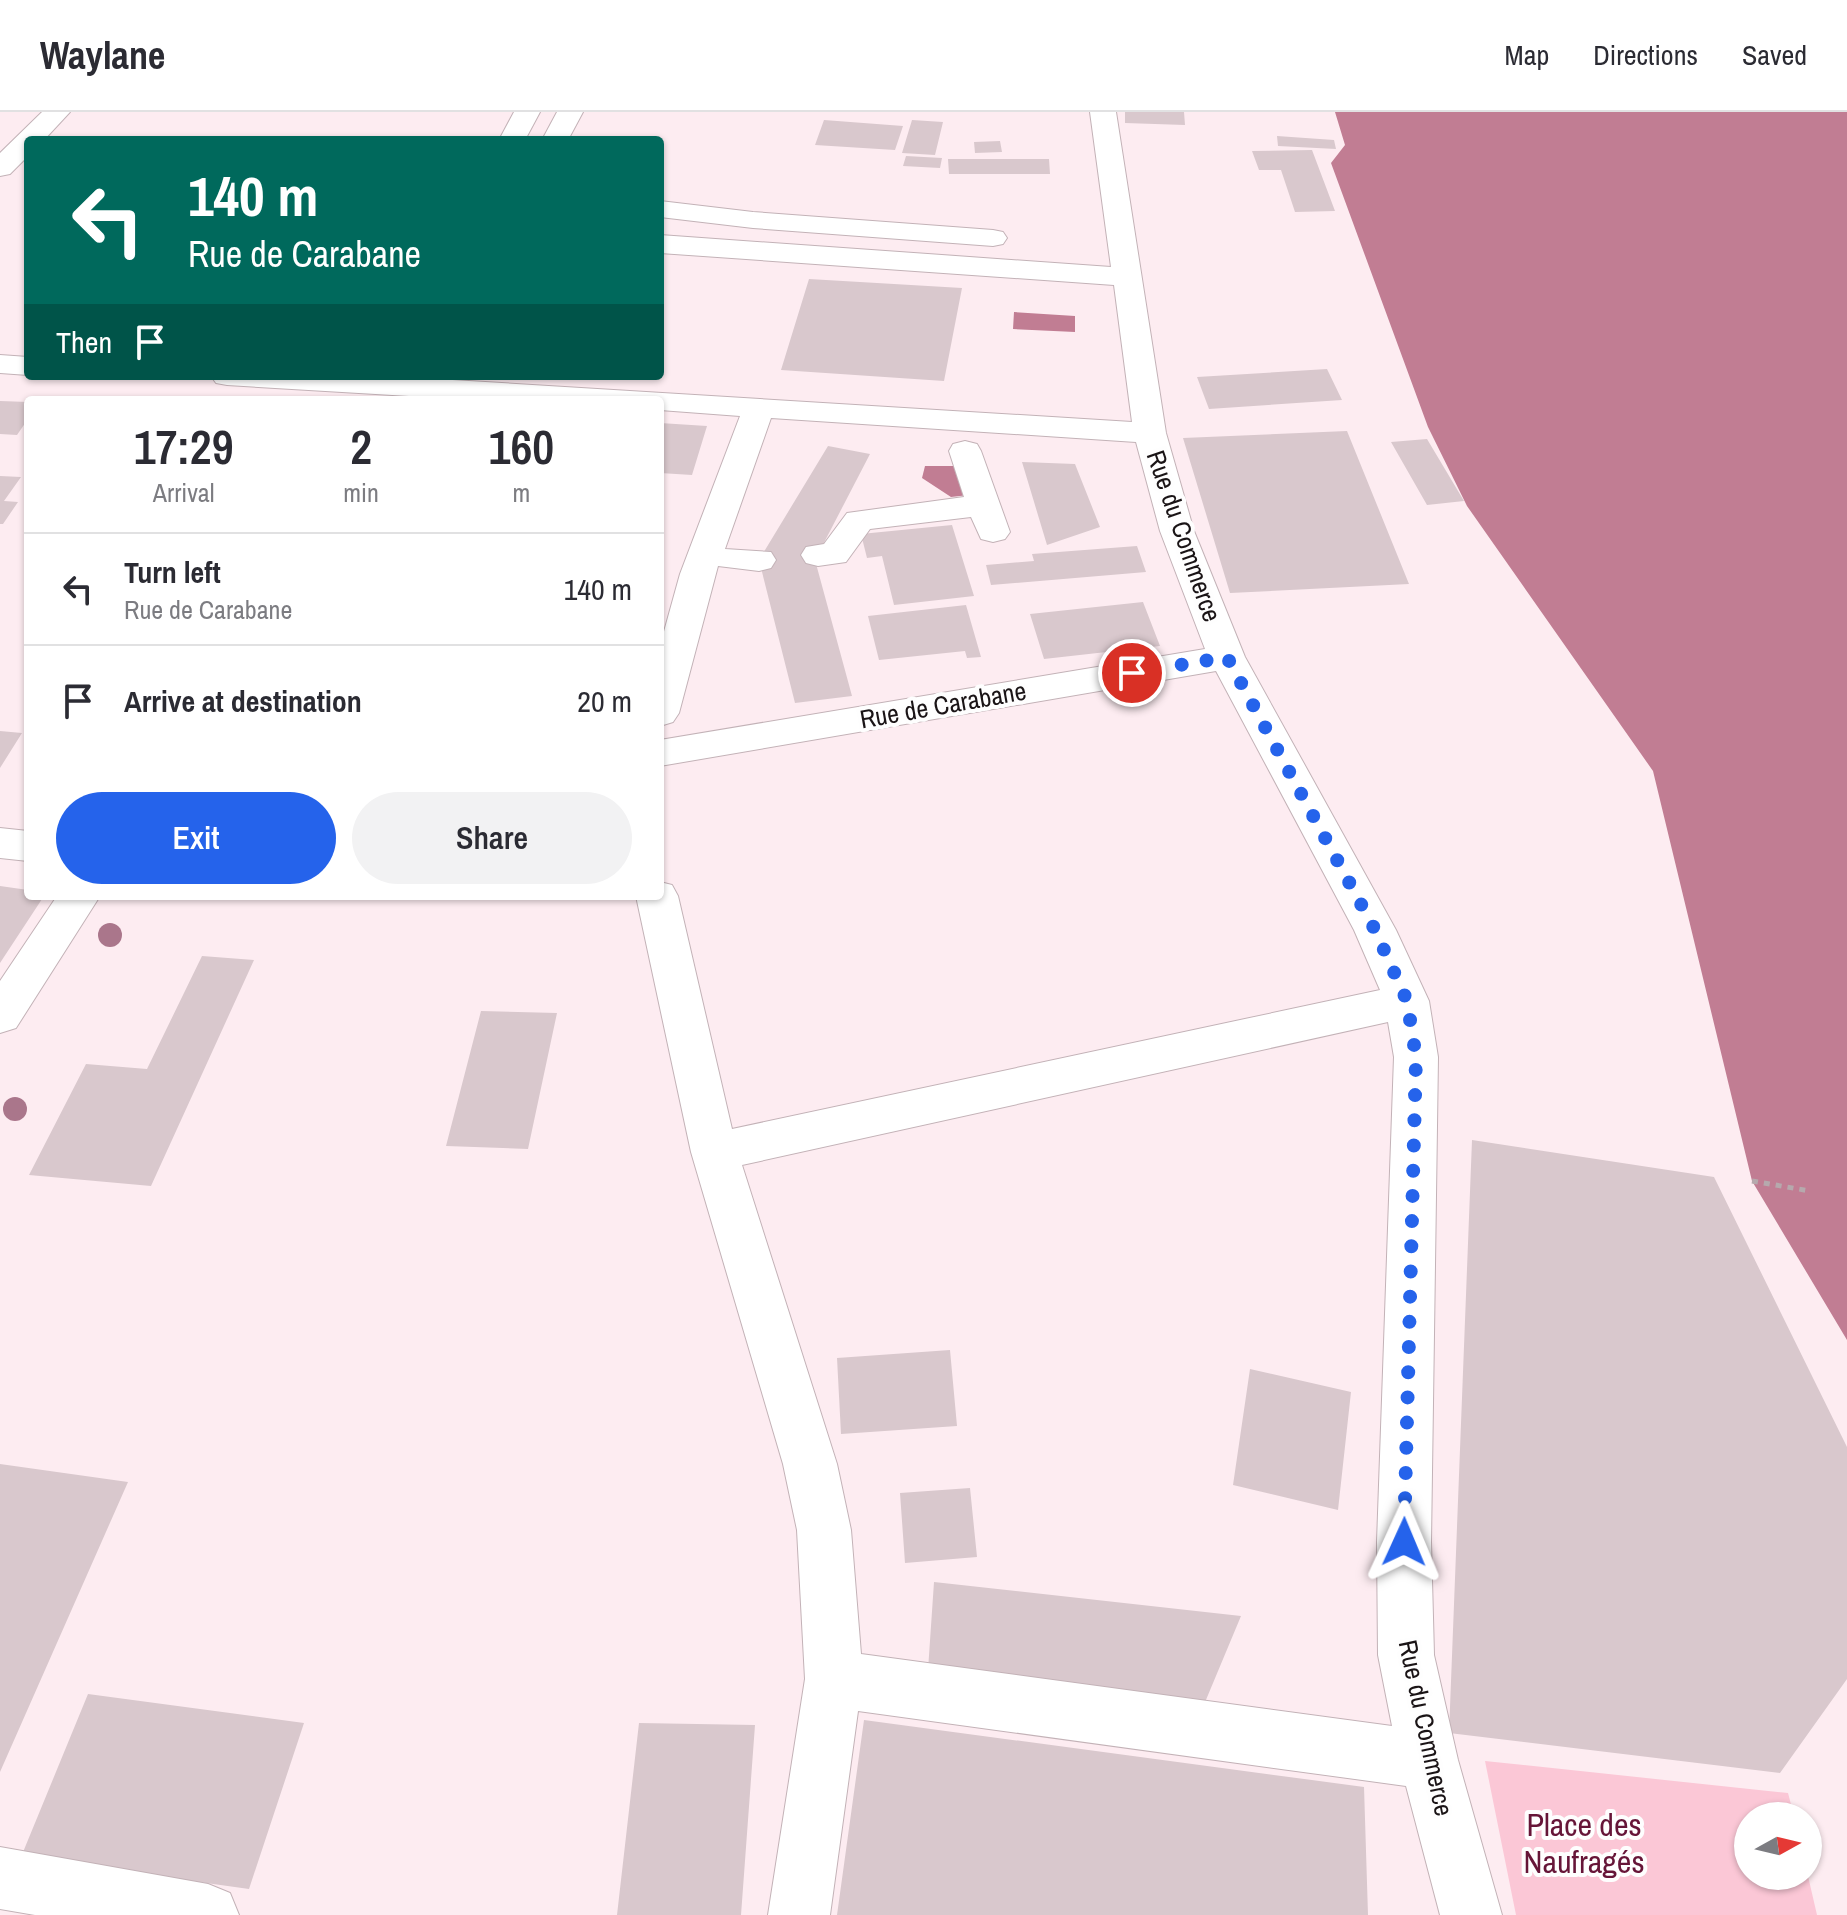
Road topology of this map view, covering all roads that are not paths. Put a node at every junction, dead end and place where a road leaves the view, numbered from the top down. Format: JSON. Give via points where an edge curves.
{"nodes":[{"id":1,"x":57,"y":112,"type":"edge"},
{"id":2,"x":527,"y":112,"type":"edge"},
{"id":3,"x":570,"y":112,"type":"edge"},
{"id":4,"x":1103,"y":112,"type":"edge"},
{"id":5,"x":32,"y":136,"type":"edge"},
{"id":6,"x":514,"y":136,"type":"edge"},
{"id":7,"x":557,"y":136,"type":"edge"},
{"id":8,"x":24,"y":144,"type":"edge"},
{"id":9,"x":0,"y":168,"type":"edge"},
{"id":10,"x":664,"y":209,"type":"edge"},
{"id":11,"x":753,"y":220,"type":"junction"},
{"id":12,"x":1015,"y":240,"type":"dead end"},
{"id":13,"x":664,"y":244,"type":"edge"},
{"id":14,"x":742,"y":252,"type":"junction"},
{"id":15,"x":1115,"y":257,"type":"junction"},
{"id":16,"x":0,"y":364,"type":"edge"},
{"id":17,"x":24,"y":366,"type":"edge"},
{"id":18,"x":282,"y":380,"type":"edge"},
{"id":19,"x":422,"y":381,"type":"edge"},
{"id":20,"x":377,"y":387,"type":"edge"},
{"id":21,"x":592,"y":396,"type":"edge"},
{"id":22,"x":664,"y":401,"type":"edge"},
{"id":23,"x":759,"y":408,"type":"junction"},
{"id":24,"x":1150,"y":433,"type":"junction"},
{"id":25,"x":965,"y":451,"type":"dead end"},
{"id":26,"x":818,"y":555,"type":"dead end"},
{"id":27,"x":1227,"y":657,"type":"junction"},
{"id":28,"x":664,"y":698,"type":"edge"},
{"id":29,"x":664,"y":752,"type":"edge"},
{"id":30,"x":0,"y":843,"type":"edge"},
{"id":31,"x":24,"y":846,"type":"edge"},
{"id":32,"x":76,"y":900,"type":"edge"},
{"id":33,"x":658,"y":900,"type":"edge"},
{"id":34,"x":1407,"y":1001,"type":"junction"},
{"id":35,"x":0,"y":1016,"type":"edge"},
{"id":36,"x":714,"y":1152,"type":"junction"},
{"id":37,"x":834,"y":1679,"type":"junction"},
{"id":38,"x":1428,"y":1760,"type":"junction"},
{"id":39,"x":0,"y":1878,"type":"edge"},
{"id":40,"x":208,"y":1915,"type":"edge"},
{"id":41,"x":799,"y":1915,"type":"edge"},
{"id":42,"x":1471,"y":1915,"type":"edge"}],
"edges":[{"from":1,"to":5,"type":"street"},
{"from":2,"to":6,"type":"street"},
{"from":3,"to":7,"type":"street"},
{"from":4,"to":15,"type":"street","name":"Rue du Commerce"},
{"from":8,"to":9,"type":"street"},
{"from":10,"to":11,"type":"street"},
{"from":11,"to":12,"type":"street"},
{"from":11,"to":14,"type":"street"},
{"from":13,"to":14,"type":"street"},
{"from":14,"to":15,"type":"street"},
{"from":15,"to":24,"type":"street","name":"Rue du Commerce"},
{"from":16,"to":17,"type":"street"},
{"from":18,"to":20,"type":"street"},
{"from":19,"to":20,"type":"street"},
{"from":19,"to":21,"type":"street"},
{"from":22,"to":23,"type":"street"},
{"from":23,"to":24,"type":"street"},
{"from":23,"to":28,"type":"street","via":[[698,574]]},
{"from":24,"to":27,"type":"street","name":"Rue du Commerce","via":[[1177,531]]},
{"from":25,"to":26,"type":"street","via":[[989,519],[859,520],[834,554]]},
{"from":27,"to":29,"type":"street","name":"Rue de Carabane"},
{"from":27,"to":34,"type":"street","name":"Rue du Commerce","via":[[1375,930]]},
{"from":30,"to":31,"type":"street"},
{"from":32,"to":35,"type":"street"},
{"from":33,"to":36,"type":"street"},
{"from":34,"to":36,"type":"street"},
{"from":34,"to":38,"type":"street","name":"Rue du Commerce","via":[[1416,1057],[1406,1655]]},
{"from":36,"to":37,"type":"street","via":[[810,1464],[824,1530]]},
{"from":37,"to":38,"type":"street"},
{"from":37,"to":41,"type":"street"},
{"from":38,"to":42,"type":"street","name":"Rue du Commerce"},
{"from":39,"to":40,"type":"street"}]}
